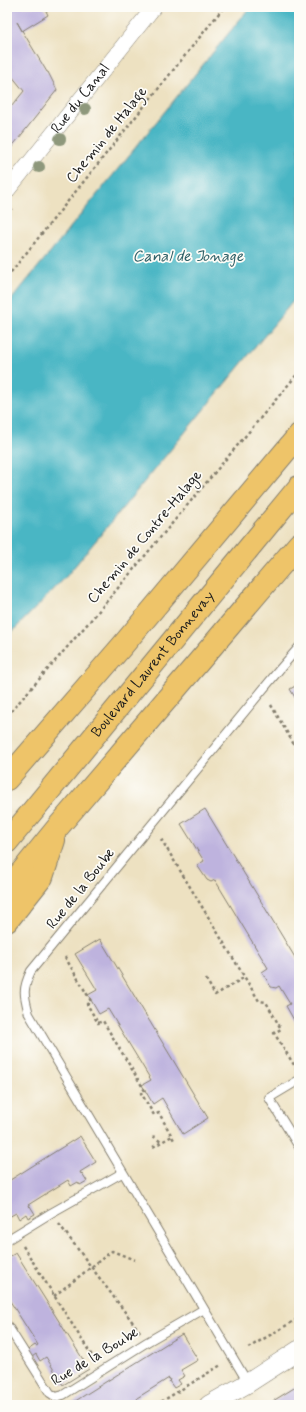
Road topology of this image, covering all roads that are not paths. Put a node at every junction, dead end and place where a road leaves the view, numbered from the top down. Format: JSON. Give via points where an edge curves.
{"nodes":[{"id":1,"x":154,"y":7,"type":"edge"},
{"id":2,"x":7,"y":191,"type":"edge"},
{"id":3,"x":299,"y":435,"type":"edge"},
{"id":4,"x":299,"y":487,"type":"edge"},
{"id":5,"x":299,"y":544,"type":"edge"},
{"id":6,"x":299,"y":648,"type":"edge"},
{"id":7,"x":7,"y":779,"type":"edge"},
{"id":8,"x":58,"y":827,"type":"junction"},
{"id":9,"x":7,"y":842,"type":"edge"},
{"id":10,"x":7,"y":890,"type":"edge"},
{"id":11,"x":7,"y":921,"type":"edge"},
{"id":12,"x":299,"y":1080,"type":"edge"},
{"id":13,"x":299,"y":1147,"type":"edge"},
{"id":14,"x":122,"y":1173,"type":"junction"},
{"id":15,"x":7,"y":1240,"type":"edge"},
{"id":16,"x":204,"y":1309,"type":"junction"},
{"id":17,"x":7,"y":1325,"type":"edge"},
{"id":18,"x":299,"y":1350,"type":"edge"},
{"id":19,"x":248,"y":1383,"type":"junction"},
{"id":20,"x":209,"y":1405,"type":"edge"}],
"edges":[{"from":1,"to":2,"type":"street","name":"Rue du Canal"},
{"from":3,"to":7,"type":"highway"},
{"from":4,"to":9,"type":"highway","name":"Boulevard Laurent Bonnevay"},
{"from":5,"to":8,"type":"highway","name":"Boulevard Laurent Bonnevay"},
{"from":6,"to":14,"type":"lane","name":"Rue de la Boube","via":[[31,972],[25,983],[24,997],[29,1014]]},
{"from":8,"to":10,"type":"highway","name":"Boulevard Laurent Bonnevay"},
{"from":8,"to":11,"type":"highway","via":[[42,877]]},
{"from":12,"to":13,"type":"lane","via":[[269,1098]]},
{"from":14,"to":15,"type":"lane","via":[[51,1212]]},
{"from":14,"to":16,"type":"lane","name":"Rue de la Boube"},
{"from":16,"to":17,"type":"lane","name":"Rue de la Boube","via":[[56,1397],[50,1393]]},
{"from":16,"to":19,"type":"lane","name":"Rue de la Boube"},
{"from":18,"to":19,"type":"street"},
{"from":19,"to":20,"type":"street"}]}
